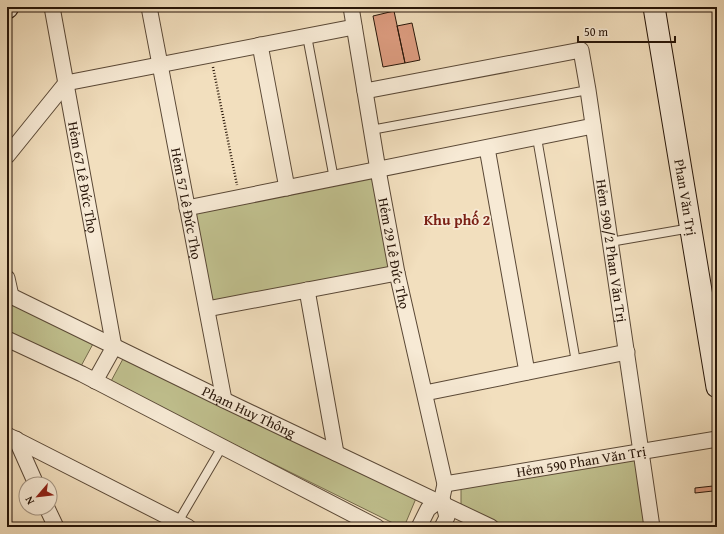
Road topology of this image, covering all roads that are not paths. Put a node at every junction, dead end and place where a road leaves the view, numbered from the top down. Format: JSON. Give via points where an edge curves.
{"nodes":[{"id":1,"x":52,"y":7,"type":"edge"},
{"id":2,"x":148,"y":7,"type":"edge"},
{"id":3,"x":351,"y":7,"type":"edge"},
{"id":4,"x":654,"y":7,"type":"edge"},
{"id":5,"x":667,"y":7,"type":"edge"},
{"id":6,"x":354,"y":27,"type":"junction"},
{"id":7,"x":307,"y":36,"type":"junction"},
{"id":8,"x":260,"y":45,"type":"junction"},
{"id":9,"x":160,"y":64,"type":"junction"},
{"id":10,"x":66,"y":83,"type":"junction"},
{"id":11,"x":588,"y":90,"type":"junction"},
{"id":12,"x":365,"y":91,"type":"junction"},
{"id":13,"x":593,"y":126,"type":"junction"},
{"id":14,"x":371,"y":130,"type":"junction"},
{"id":15,"x":537,"y":138,"type":"junction"},
{"id":16,"x":486,"y":148,"type":"junction"},
{"id":17,"x":7,"y":156,"type":"edge"},
{"id":18,"x":378,"y":170,"type":"junction"},
{"id":19,"x":334,"y":178,"type":"junction"},
{"id":20,"x":287,"y":188,"type":"junction"},
{"id":21,"x":187,"y":208,"type":"junction"},
{"id":22,"x":691,"y":228,"type":"junction"},
{"id":23,"x":610,"y":242,"type":"junction"},
{"id":24,"x":397,"y":273,"type":"junction"},
{"id":25,"x":7,"y":278,"type":"edge"},
{"id":26,"x":307,"y":290,"type":"junction"},
{"id":27,"x":9,"y":295,"type":"edge"},
{"id":28,"x":207,"y":309,"type":"junction"},
{"id":29,"x":717,"y":311,"type":"edge"},
{"id":30,"x":7,"y":339,"type":"edge"},
{"id":31,"x":114,"y":347,"type":"junction"},
{"id":32,"x":627,"y":352,"type":"junction"},
{"id":33,"x":576,"y":362,"type":"junction"},
{"id":34,"x":527,"y":372,"type":"junction"},
{"id":35,"x":95,"y":381,"type":"junction"},
{"id":36,"x":717,"y":387,"type":"edge"},
{"id":37,"x":425,"y":393,"type":"junction"},
{"id":38,"x":224,"y":400,"type":"junction"},
{"id":39,"x":12,"y":437,"type":"edge"},
{"id":40,"x":717,"y":439,"type":"edge"},
{"id":41,"x":222,"y":448,"type":"junction"},
{"id":42,"x":641,"y":452,"type":"junction"},
{"id":43,"x":336,"y":453,"type":"junction"},
{"id":44,"x":32,"y":476,"type":"edge"},
{"id":45,"x":442,"y":497,"type":"junction"},
{"id":46,"x":159,"y":512,"type":"junction"},
{"id":47,"x":51,"y":516,"type":"edge"},
{"id":48,"x":183,"y":524,"type":"edge"},
{"id":49,"x":368,"y":525,"type":"edge"},
{"id":50,"x":56,"y":527,"type":"edge"},
{"id":51,"x":163,"y":527,"type":"edge"},
{"id":52,"x":419,"y":527,"type":"edge"},
{"id":53,"x":442,"y":527,"type":"edge"},
{"id":54,"x":491,"y":527,"type":"edge"},
{"id":55,"x":652,"y":527,"type":"edge"}],
"edges":[{"from":1,"to":10,"type":"street","name":"Hẻm 67 Lê Đức Thọ"},
{"from":2,"to":9,"type":"street","name":"Hẻm 57 Lê Đức Thọ"},
{"from":3,"to":6,"type":"street","name":"Hẻm 29 Lê Đức Thọ"},
{"from":4,"to":22,"type":"main road","name":"Phan Văn Trị"},
{"from":5,"to":29,"type":"main road","name":"Phan Văn Trị"},
{"from":6,"to":7,"type":"street"},
{"from":6,"to":12,"type":"street","name":"Hẻm 29 Lê Đức Thọ"},
{"from":7,"to":8,"type":"street"},
{"from":7,"to":19,"type":"lane"},
{"from":8,"to":9,"type":"street"},
{"from":8,"to":20,"type":"street"},
{"from":9,"to":10,"type":"street"},
{"from":9,"to":21,"type":"street","name":"Hẻm 57 Lê Đức Thọ"},
{"from":10,"to":17,"type":"street"},
{"from":10,"to":31,"type":"street","name":"Hẻm 67 Lê Đức Thọ"},
{"from":11,"to":12,"type":"street","name":"Hẻm 590/2 Phan Văn Trị","via":[[581,50]]},
{"from":11,"to":13,"type":"street","name":"Hẻm 590/2 Phan Văn Trị"},
{"from":11,"to":14,"type":"lane"},
{"from":12,"to":14,"type":"street","name":"Hẻm 29 Lê Đức Thọ"},
{"from":13,"to":15,"type":"street"},
{"from":13,"to":23,"type":"street","name":"Hẻm 590/2 Phan Văn Trị"},
{"from":14,"to":18,"type":"street","name":"Hẻm 29 Lê Đức Thọ"},
{"from":15,"to":16,"type":"street"},
{"from":15,"to":33,"type":"lane"},
{"from":16,"to":18,"type":"street"},
{"from":16,"to":34,"type":"street"},
{"from":18,"to":19,"type":"street"},
{"from":18,"to":24,"type":"street","name":"Hẻm 29 Lê Đức Thọ"},
{"from":19,"to":20,"type":"street"},
{"from":20,"to":21,"type":"street"},
{"from":21,"to":28,"type":"street","name":"Hẻm 57 Lê Đức Thọ"},
{"from":22,"to":23,"type":"lane"},
{"from":22,"to":36,"type":"main road","name":"Phan Văn Trị"},
{"from":23,"to":32,"type":"street","name":"Hẻm 590/2 Phan Văn Trị"},
{"from":24,"to":26,"type":"street"},
{"from":24,"to":37,"type":"street","name":"Hẻm 29 Lê Đức Thọ"},
{"from":25,"to":27,"type":"street"},
{"from":26,"to":28,"type":"street"},
{"from":26,"to":43,"type":"street"},
{"from":27,"to":31,"type":"street","name":"Phạm Huy Thông"},
{"from":28,"to":38,"type":"street","name":"Hẻm 57 Lê Đức Thọ"},
{"from":30,"to":35,"type":"street"},
{"from":31,"to":35,"type":"street"},
{"from":31,"to":38,"type":"street","name":"Phạm Huy Thông"},
{"from":32,"to":33,"type":"street"},
{"from":32,"to":42,"type":"street","name":"Hẻm 590/2 Phan Văn Trị"},
{"from":33,"to":34,"type":"street"},
{"from":34,"to":37,"type":"street"},
{"from":35,"to":41,"type":"street"},
{"from":37,"to":45,"type":"street","name":"Hẻm 29 Lê Đức Thọ"},
{"from":38,"to":43,"type":"street","name":"Phạm Huy Thông"},
{"from":39,"to":44,"type":"street"},
{"from":39,"to":46,"type":"street"},
{"from":40,"to":42,"type":"street","name":"Hẻm 590 Phan Văn Trị"},
{"from":41,"to":48,"type":"lane"},
{"from":41,"to":49,"type":"street"},
{"from":42,"to":45,"type":"street","name":"Hẻm 590 Phan Văn Trị"},
{"from":42,"to":55,"type":"street","name":"Hẻm 590/2 Phan Văn Trị"},
{"from":43,"to":45,"type":"street","name":"Phạm Huy Thông"},
{"from":45,"to":52,"type":"street","via":[[428,509]]},
{"from":45,"to":53,"type":"street","name":"Hẻm 29 Lê Đức Thọ","via":[[447,517]]},
{"from":45,"to":54,"type":"street","name":"Phạm Huy Thông"},
{"from":46,"to":48,"type":"street"},
{"from":46,"to":51,"type":"street"},
{"from":47,"to":50,"type":"street"}]}
